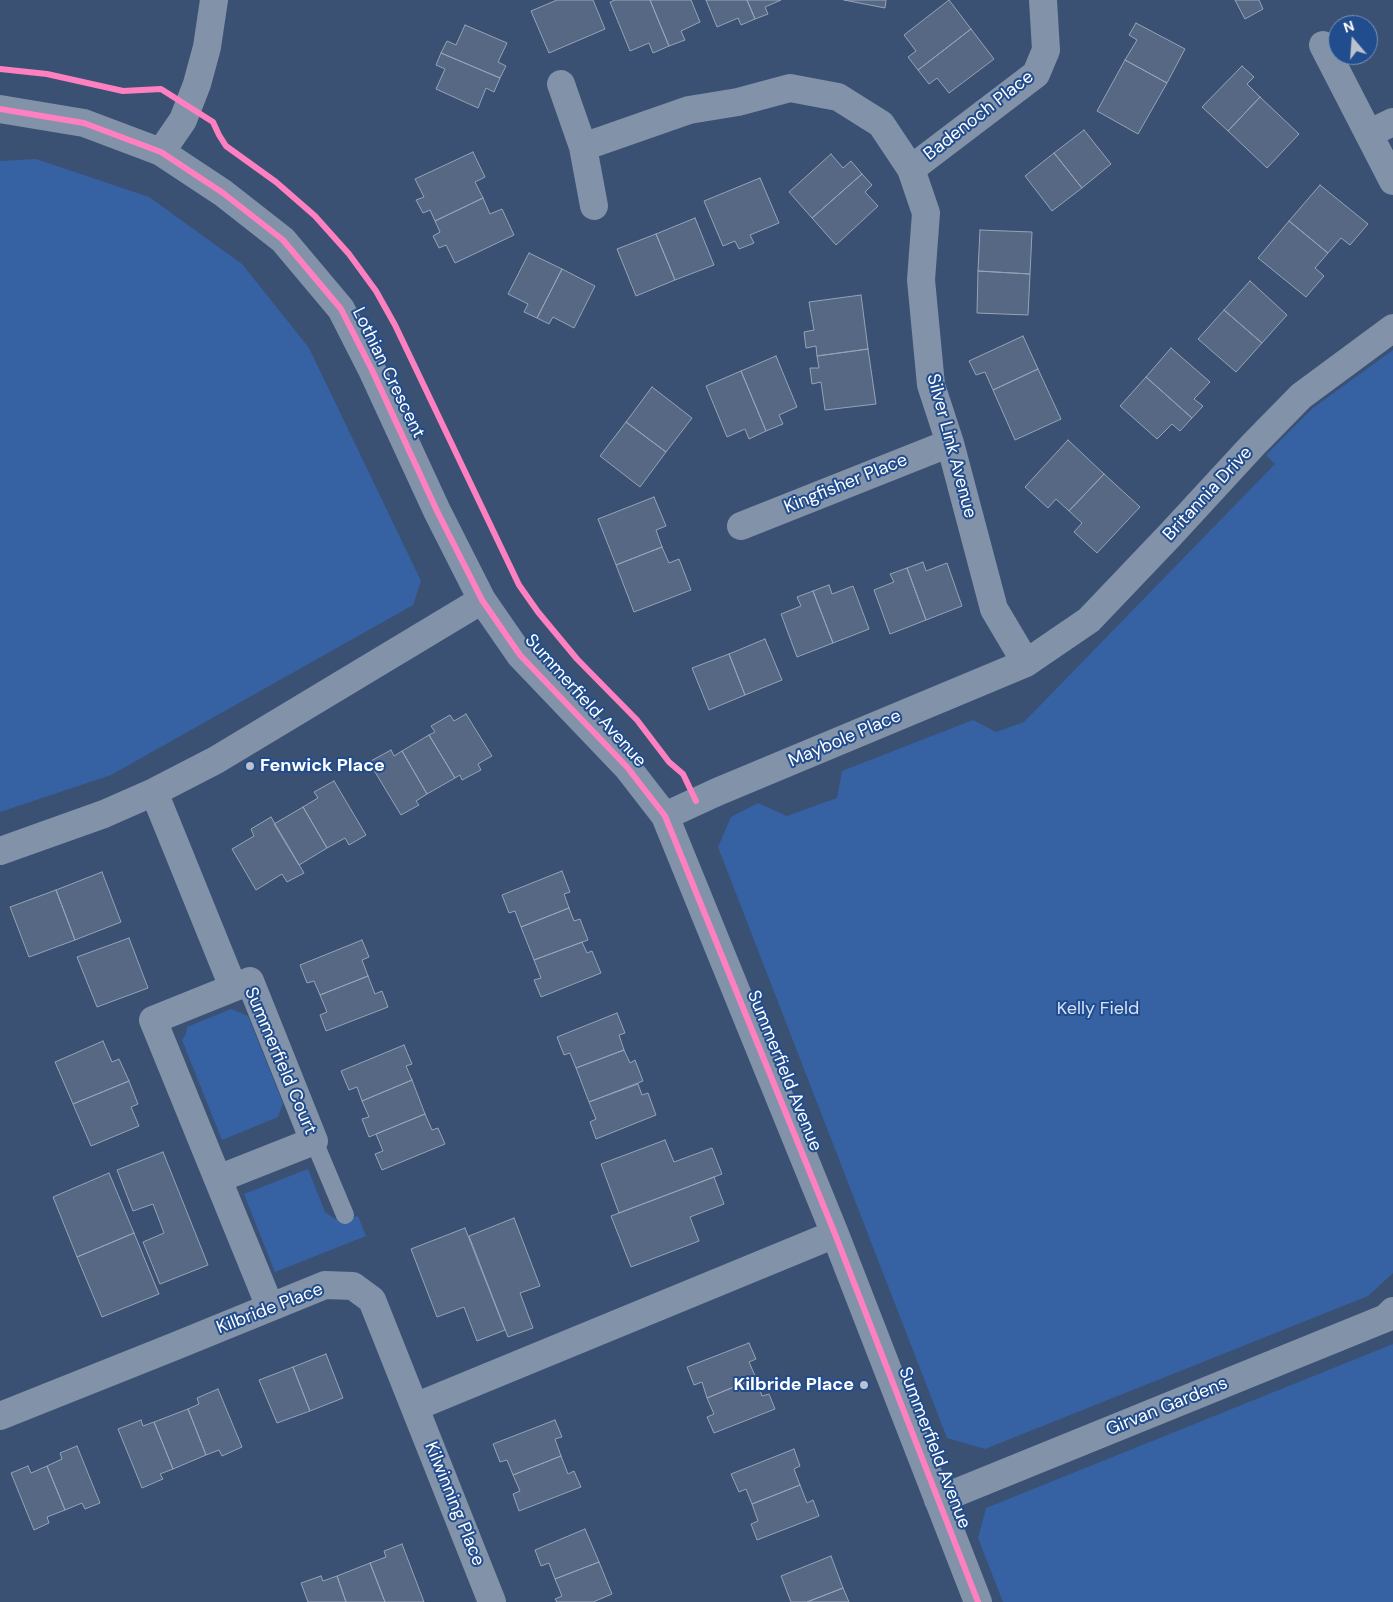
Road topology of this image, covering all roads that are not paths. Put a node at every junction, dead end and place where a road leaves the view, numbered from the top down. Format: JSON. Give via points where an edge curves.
{"nodes":[{"id":1,"x":214,"y":0,"type":"edge"},
{"id":2,"x":1043,"y":0,"type":"edge"},
{"id":3,"x":1323,"y":45,"type":"dead end"},
{"id":4,"x":561,"y":84,"type":"dead end"},
{"id":5,"x":0,"y":109,"type":"edge"},
{"id":6,"x":1381,"y":128,"type":"edge"},
{"id":7,"x":583,"y":147,"type":"junction"},
{"id":8,"x":161,"y":152,"type":"junction"},
{"id":9,"x":911,"y":169,"type":"junction"},
{"id":10,"x":1393,"y":181,"type":"edge"},
{"id":11,"x":594,"y":206,"type":"dead end"},
{"id":12,"x":1393,"y":328,"type":"edge"},
{"id":13,"x":950,"y":442,"type":"junction"},
{"id":14,"x":741,"y":526,"type":"dead end"},
{"id":15,"x":482,"y":600,"type":"junction"},
{"id":16,"x":1026,"y":663,"type":"junction"},
{"id":17,"x":154,"y":792,"type":"junction"},
{"id":18,"x":665,"y":816,"type":"junction"},
{"id":19,"x":0,"y":851,"type":"edge"},
{"id":20,"x":233,"y":987,"type":"junction"},
{"id":21,"x":314,"y":1141,"type":"junction"},
{"id":22,"x":218,"y":1180,"type":"junction"},
{"id":23,"x":345,"y":1215,"type":"dead end"},
{"id":24,"x":835,"y":1234,"type":"junction"},
{"id":25,"x":270,"y":1307,"type":"junction"},
{"id":26,"x":1393,"y":1311,"type":"edge"},
{"id":27,"x":415,"y":1407,"type":"junction"},
{"id":28,"x":0,"y":1416,"type":"edge"},
{"id":29,"x":938,"y":1500,"type":"junction"},
{"id":30,"x":492,"y":1602,"type":"edge"},
{"id":31,"x":978,"y":1602,"type":"edge"}],
"edges":[{"from":1,"to":8,"type":"street","via":[[198,84],[183,120]]},
{"from":2,"to":9,"type":"street","name":"Badenoch Place","via":[[1046,50],[1036,74]]},
{"from":3,"to":6,"type":"street"},
{"from":4,"to":7,"type":"street"},
{"from":5,"to":8,"type":"street","name":"Lothian Crescent","via":[[84,123]]},
{"from":6,"to":10,"type":"street"},
{"from":7,"to":9,"type":"street","name":"Silver Link Avenue","via":[[689,110],[738,102],[790,88],[838,97],[881,124]]},
{"from":7,"to":11,"type":"street"},
{"from":8,"to":15,"type":"street","name":"Lothian Crescent","via":[[223,193],[283,240],[341,309]]},
{"from":9,"to":13,"type":"street","name":"Silver Link Avenue","via":[[926,213],[921,280],[931,385]]},
{"from":12,"to":16,"type":"street","name":"Britannia Drive","via":[[1301,396],[1089,620]]},
{"from":13,"to":14,"type":"street","name":"Kingfisher Place"},
{"from":13,"to":16,"type":"street","name":"Silver Link Avenue","via":[[994,608]]},
{"from":15,"to":17,"type":"street","via":[[216,760]]},
{"from":15,"to":18,"type":"street","name":"Summerfield Avenue","via":[[520,655],[627,767]]},
{"from":16,"to":18,"type":"street","name":"Maybole Place"},
{"from":17,"to":19,"type":"street","via":[[104,814]]},
{"from":17,"to":20,"type":"street","name":"Summerfield Court"},
{"from":18,"to":24,"type":"street","name":"Summerfield Avenue"},
{"from":20,"to":21,"type":"street","name":"Summerfield Court","via":[[250,980]]},
{"from":20,"to":22,"type":"street","name":"Summerfield Court","via":[[153,1020]]},
{"from":21,"to":22,"type":"street","name":"Summerfield Court"},
{"from":21,"to":23,"type":"lane"},
{"from":22,"to":25,"type":"street","name":"Summerfield Court"},
{"from":24,"to":27,"type":"street"},
{"from":24,"to":29,"type":"street","name":"Summerfield Avenue"},
{"from":25,"to":27,"type":"street","name":"Kilbride Place","via":[[325,1285],[353,1286],[372,1300]]},
{"from":25,"to":28,"type":"street","name":"Kilbride Place"},
{"from":26,"to":29,"type":"street","name":"Girvan Gardens","via":[[1386,1318]]},
{"from":27,"to":30,"type":"street","name":"Kilwinning Place"},
{"from":29,"to":31,"type":"street","name":"Summerfield Avenue"}]}
